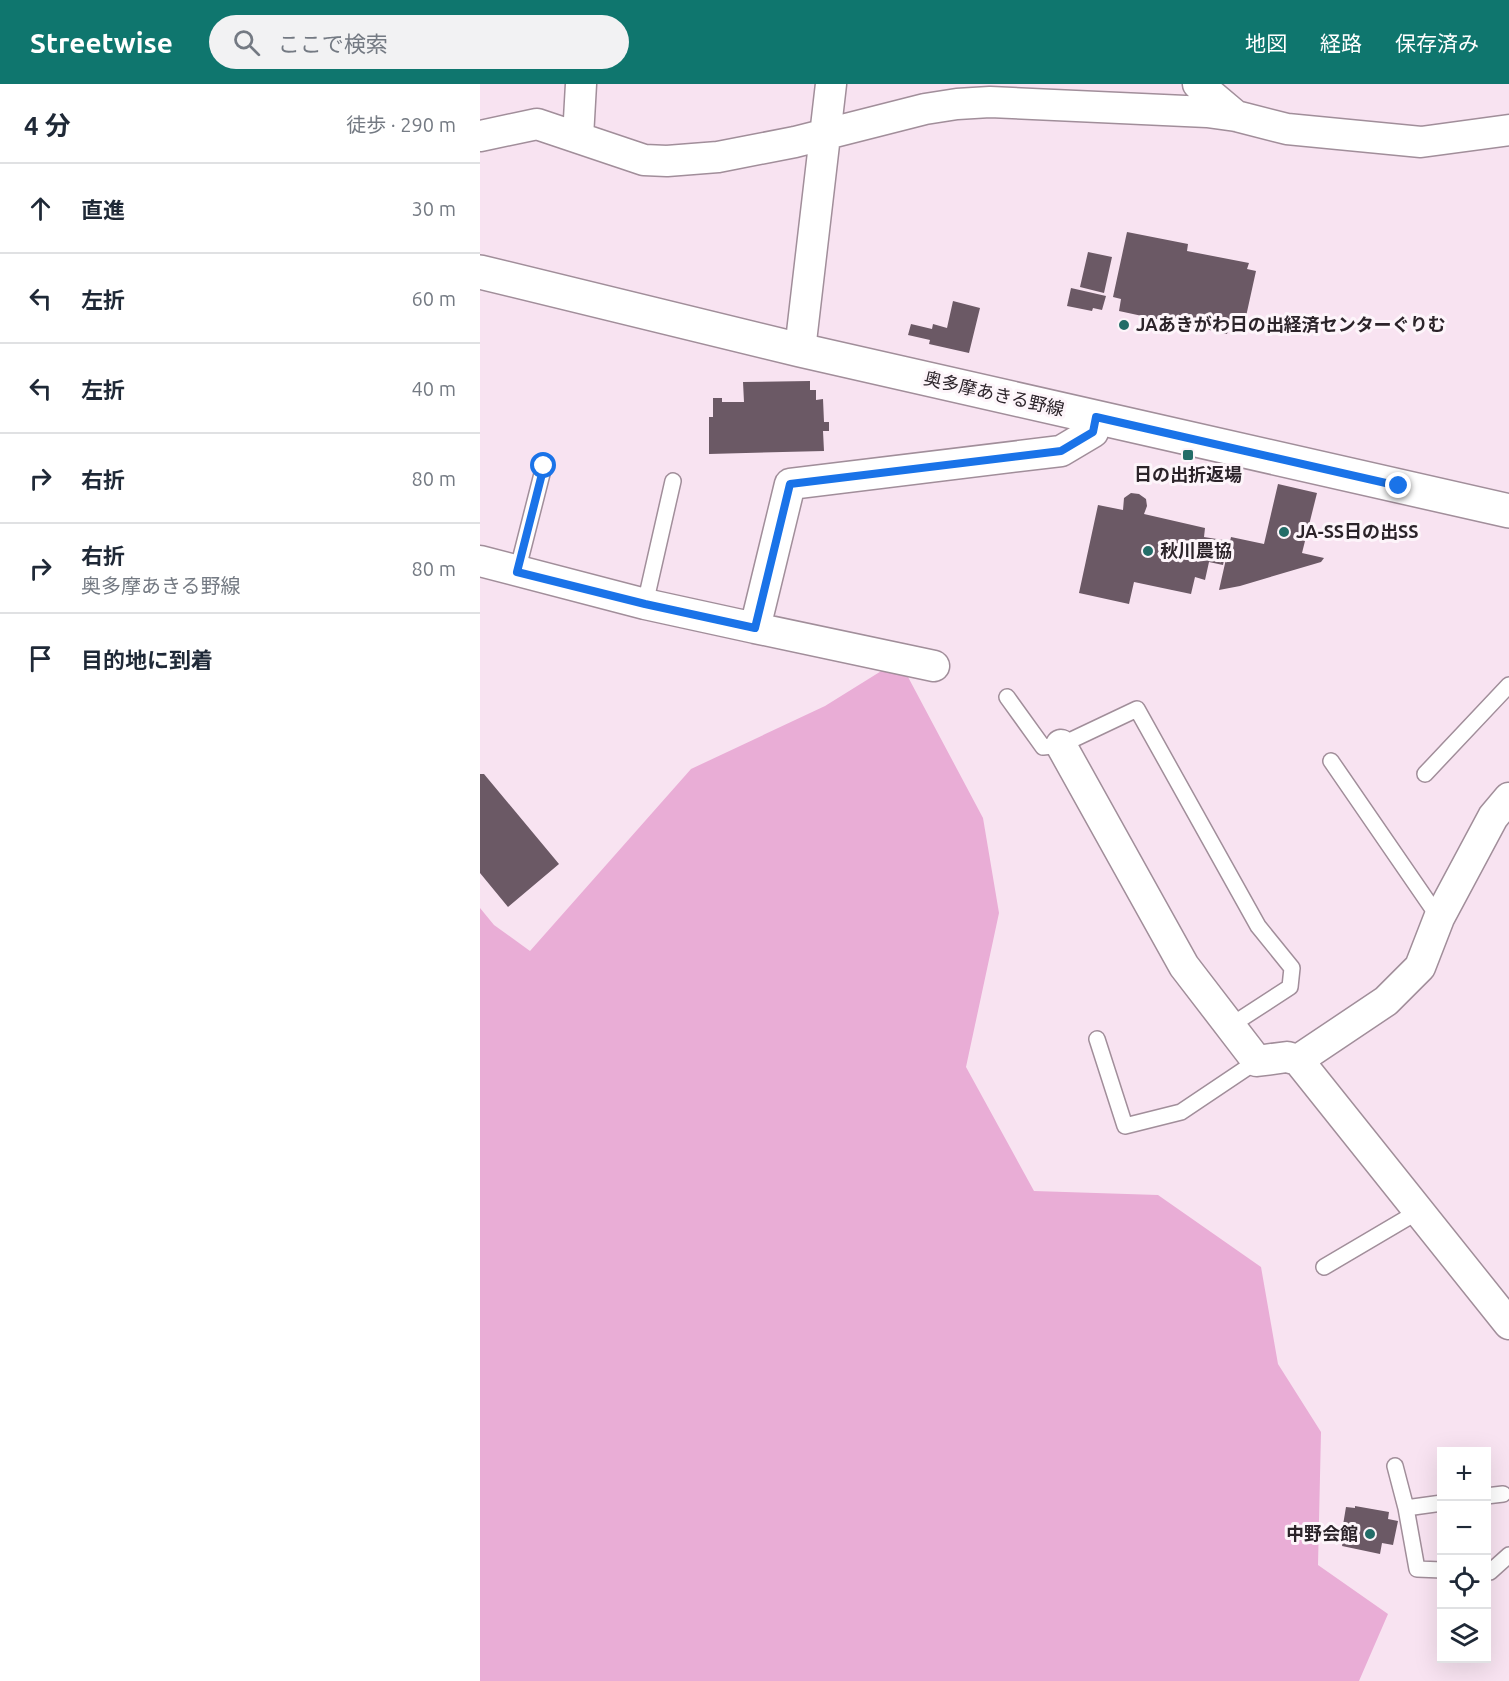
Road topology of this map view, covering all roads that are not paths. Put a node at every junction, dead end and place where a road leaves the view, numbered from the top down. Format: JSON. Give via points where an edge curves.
{"nodes":[{"id":1,"x":581,"y":84,"type":"edge"},
{"id":2,"x":831,"y":84,"type":"edge"},
{"id":3,"x":1198,"y":84,"type":"edge"},
{"id":4,"x":1236,"y":116,"type":"junction"},
{"id":5,"x":1509,"y":130,"type":"edge"},
{"id":6,"x":826,"y":134,"type":"junction"},
{"id":7,"x":480,"y":136,"type":"edge"},
{"id":8,"x":578,"y":137,"type":"junction"},
{"id":9,"x":480,"y":272,"type":"edge"},
{"id":10,"x":800,"y":350,"type":"junction"},
{"id":11,"x":1096,"y":417,"type":"junction"},
{"id":12,"x":544,"y":466,"type":"dead end"},
{"id":13,"x":674,"y":481,"type":"dead end"},
{"id":14,"x":1509,"y":511,"type":"edge"},
{"id":15,"x":480,"y":561,"type":"edge"},
{"id":16,"x":517,"y":572,"type":"junction"},
{"id":17,"x":645,"y":604,"type":"junction"},
{"id":18,"x":755,"y":628,"type":"junction"},
{"id":19,"x":934,"y":666,"type":"dead end"},
{"id":20,"x":1509,"y":685,"type":"edge"},
{"id":21,"x":1007,"y":697,"type":"dead end"},
{"id":22,"x":1061,"y":745,"type":"junction"},
{"id":23,"x":1331,"y":761,"type":"dead end"},
{"id":24,"x":1425,"y":774,"type":"dead end"},
{"id":25,"x":1509,"y":798,"type":"edge"},
{"id":26,"x":1439,"y":918,"type":"junction"},
{"id":27,"x":1230,"y":1026,"type":"junction"},
{"id":28,"x":1097,"y":1040,"type":"dead end"},
{"id":29,"x":1298,"y":1060,"type":"junction"},
{"id":30,"x":1257,"y":1061,"type":"junction"},
{"id":31,"x":1419,"y":1211,"type":"junction"},
{"id":32,"x":1324,"y":1267,"type":"dead end"},
{"id":33,"x":1509,"y":1324,"type":"edge"},
{"id":34,"x":1395,"y":1466,"type":"dead end"},
{"id":35,"x":1503,"y":1494,"type":"dead end"},
{"id":36,"x":1491,"y":1495,"type":"edge"},
{"id":37,"x":1437,"y":1504,"type":"edge"},
{"id":38,"x":1406,"y":1508,"type":"junction"},
{"id":39,"x":1509,"y":1555,"type":"edge"},
{"id":40,"x":1437,"y":1570,"type":"edge"},
{"id":41,"x":1491,"y":1571,"type":"edge"}],
"edges":[{"from":1,"to":8,"type":"street"},
{"from":2,"to":6,"type":"street"},
{"from":3,"to":4,"type":"street"},
{"from":4,"to":5,"type":"street","via":[[1287,129],[1421,142]]},
{"from":4,"to":6,"type":"street","via":[[1116,106],[990,102],[925,109]]},
{"from":6,"to":8,"type":"street","via":[[718,157],[667,161],[644,160]]},
{"from":6,"to":10,"type":"street"},
{"from":7,"to":8,"type":"street","via":[[537,124]]},
{"from":9,"to":10,"type":"main road","name":"奥多摩あきる野線"},
{"from":10,"to":11,"type":"main road","name":"奥多摩あきる野線"},
{"from":11,"to":14,"type":"main road","name":"奥多摩あきる野線"},
{"from":11,"to":18,"type":"street","via":[[1093,432],[1061,451],[790,484]]},
{"from":12,"to":16,"type":"lane"},
{"from":13,"to":17,"type":"lane"},
{"from":15,"to":16,"type":"street"},
{"from":16,"to":17,"type":"street"},
{"from":17,"to":18,"type":"street"},
{"from":18,"to":19,"type":"street"},
{"from":20,"to":24,"type":"lane"},
{"from":21,"to":22,"type":"lane","via":[[1043,747]]},
{"from":22,"to":27,"type":"street","via":[[1184,966]]},
{"from":22,"to":27,"type":"lane","via":[[1137,709],[1258,926],[1292,968],[1290,987]]},
{"from":23,"to":26,"type":"lane"},
{"from":25,"to":26,"type":"street","via":[[1493,817]]},
{"from":26,"to":29,"type":"street","via":[[1420,967],[1386,1001]]},
{"from":27,"to":30,"type":"street"},
{"from":28,"to":30,"type":"lane","via":[[1125,1126],[1181,1112]]},
{"from":29,"to":30,"type":"street","via":[[1287,1057]]},
{"from":29,"to":31,"type":"street"},
{"from":31,"to":32,"type":"lane"},
{"from":31,"to":33,"type":"street"},
{"from":34,"to":38,"type":"lane"},
{"from":35,"to":36,"type":"lane"},
{"from":37,"to":38,"type":"lane"},
{"from":38,"to":40,"type":"lane","via":[[1417,1569]]},
{"from":39,"to":41,"type":"lane"}]}
